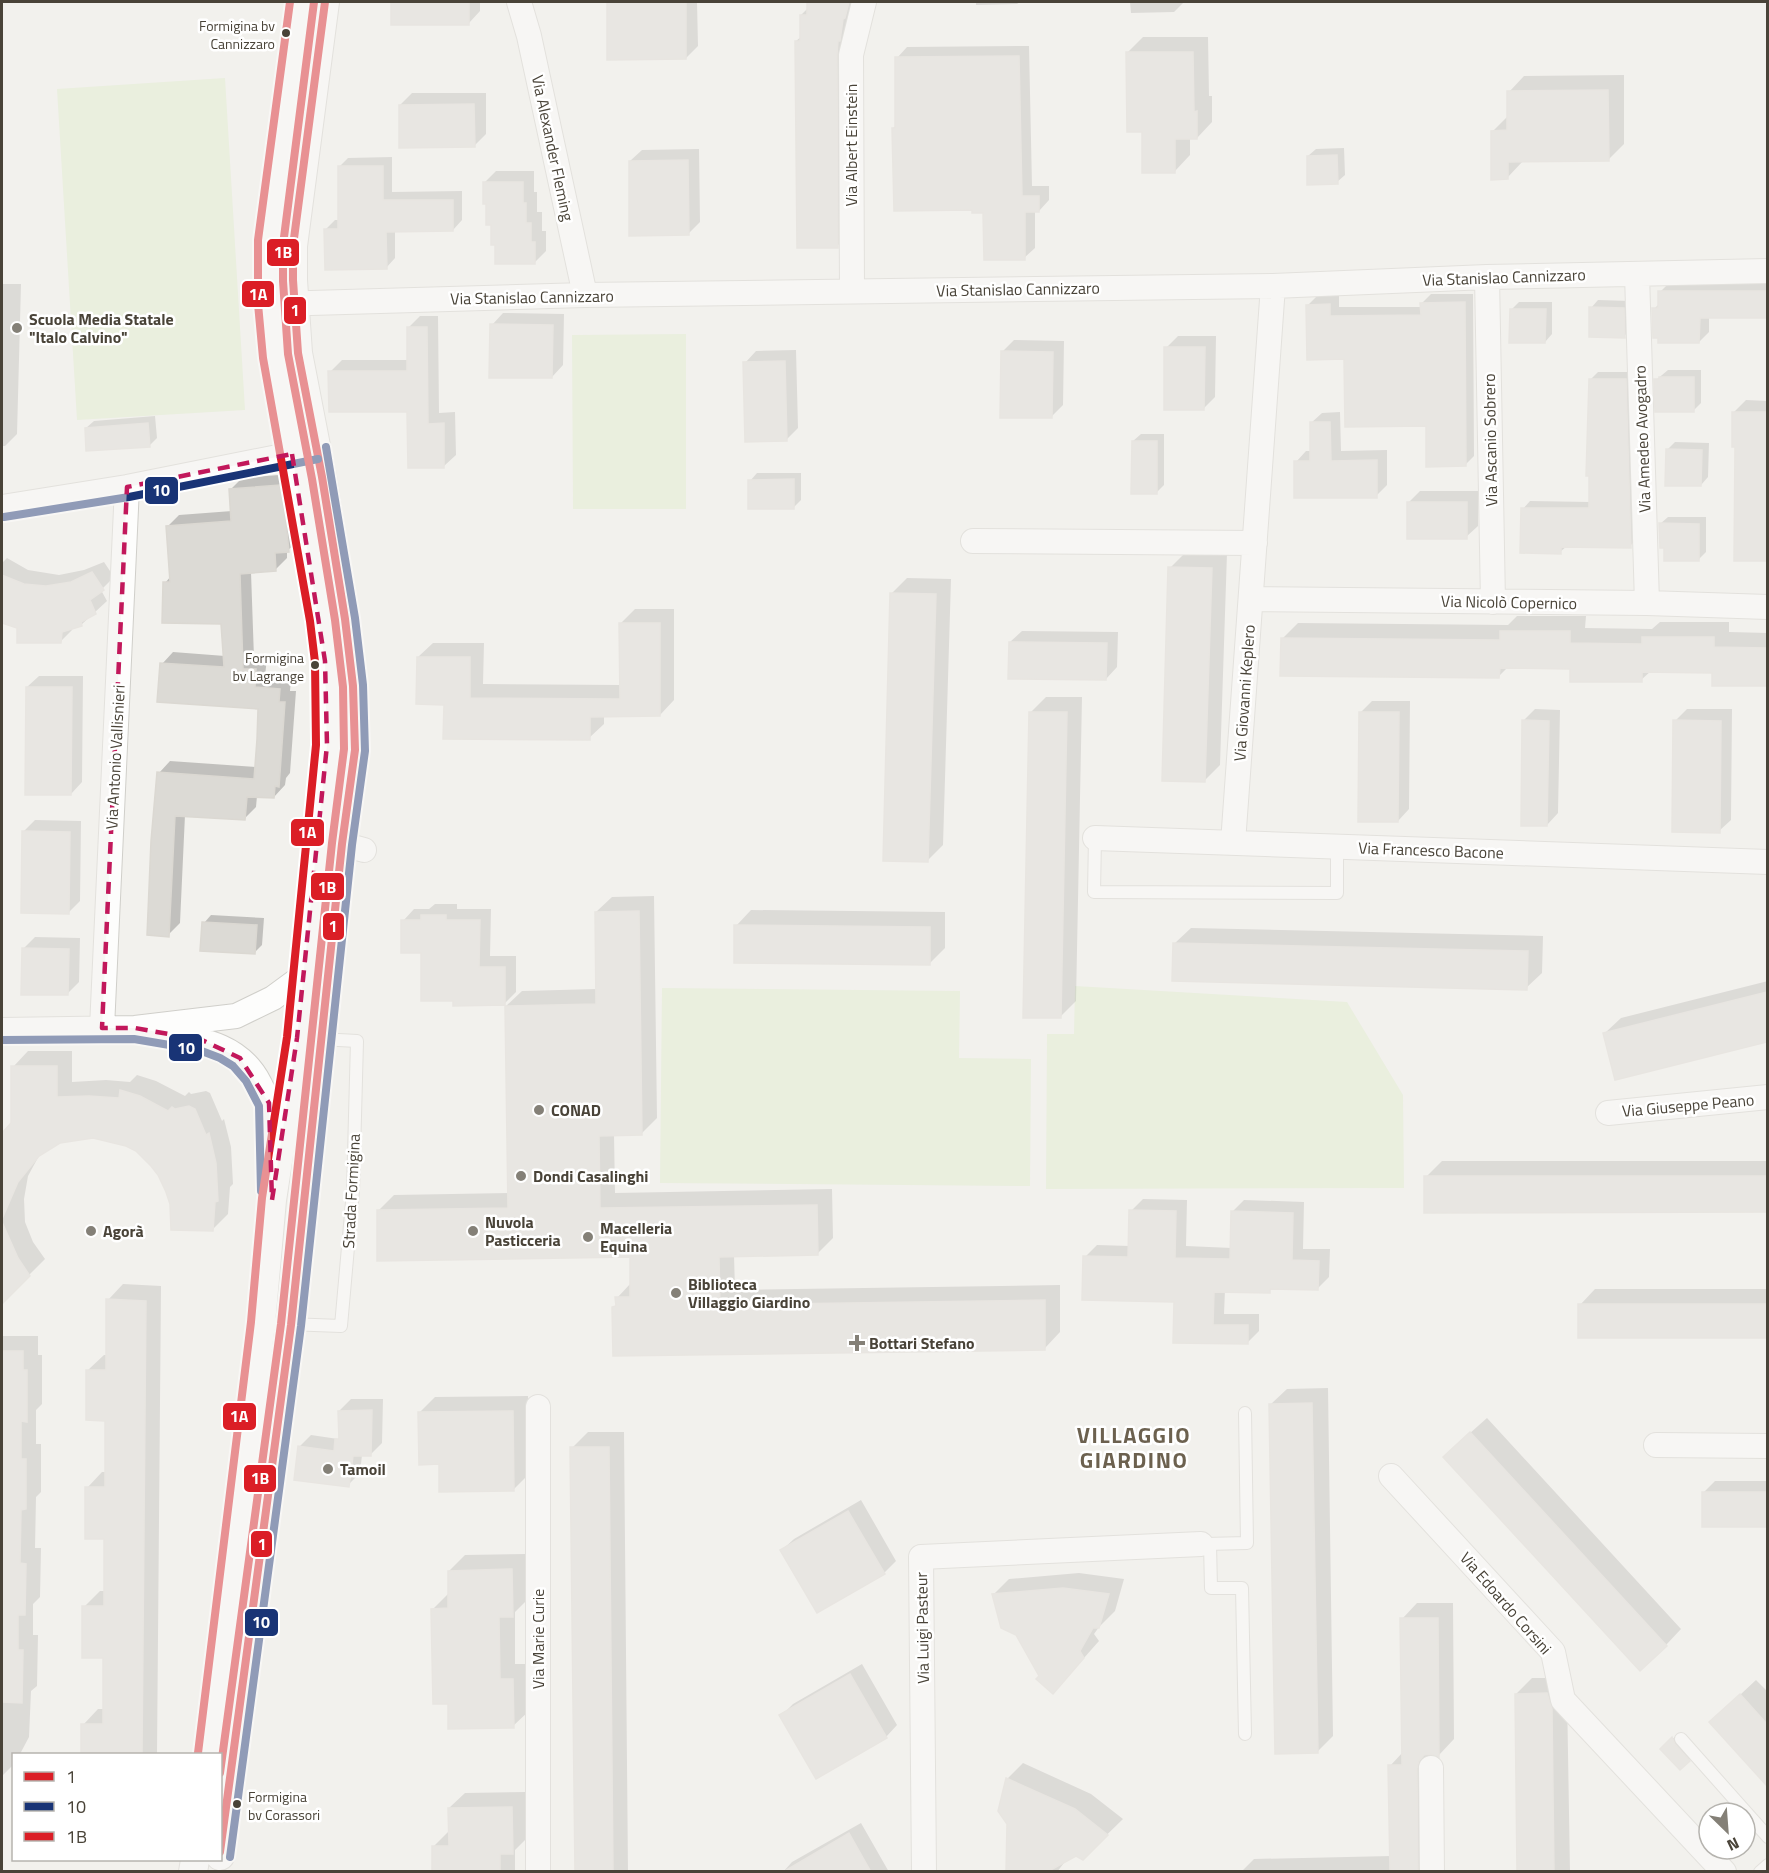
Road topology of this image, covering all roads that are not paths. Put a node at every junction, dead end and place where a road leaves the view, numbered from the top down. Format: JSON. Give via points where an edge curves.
{"nodes":[{"id":1,"x":301,"y":2,"type":"edge"},
{"id":2,"x":325,"y":2,"type":"edge"},
{"id":3,"x":519,"y":2,"type":"edge"},
{"id":4,"x":864,"y":2,"type":"edge"},
{"id":5,"x":1767,"y":271,"type":"edge"},
{"id":6,"x":1637,"y":274,"type":"junction"},
{"id":7,"x":1487,"y":277,"type":"junction"},
{"id":8,"x":1273,"y":286,"type":"junction"},
{"id":9,"x":852,"y":291,"type":"junction"},
{"id":10,"x":585,"y":295,"type":"junction"},
{"id":11,"x":281,"y":304,"type":"junction"},
{"id":12,"x":304,"y":451,"type":"junction"},
{"id":13,"x":127,"y":487,"type":"junction"},
{"id":14,"x":2,"y":507,"type":"edge"},
{"id":15,"x":973,"y":541,"type":"dead end"},
{"id":16,"x":1255,"y":543,"type":"junction"},
{"id":17,"x":1251,"y":598,"type":"junction"},
{"id":18,"x":1492,"y":602,"type":"junction"},
{"id":19,"x":1647,"y":603,"type":"junction"},
{"id":20,"x":1767,"y":607,"type":"edge"},
{"id":21,"x":1095,"y":838,"type":"joint"},
{"id":22,"x":1233,"y":843,"type":"junction"},
{"id":23,"x":342,"y":844,"type":"junction"},
{"id":24,"x":1337,"y":847,"type":"junction"},
{"id":25,"x":1767,"y":862,"type":"edge"},
{"id":26,"x":303,"y":976,"type":"junction"},
{"id":27,"x":102,"y":1028,"type":"junction"},
{"id":28,"x":135,"y":1028,"type":"junction"},
{"id":29,"x":2,"y":1030,"type":"edge"},
{"id":30,"x":309,"y":1038,"type":"junction"},
{"id":31,"x":1767,"y":1097,"type":"edge"},
{"id":32,"x":1608,"y":1113,"type":"dead end"},
{"id":33,"x":272,"y":1200,"type":"junction"},
{"id":34,"x":261,"y":1323,"type":"junction"},
{"id":35,"x":291,"y":1325,"type":"junction"},
{"id":36,"x":538,"y":1407,"type":"dead end"},
{"id":37,"x":1245,"y":1413,"type":"dead end"},
{"id":38,"x":1656,"y":1446,"type":"dead end"},
{"id":39,"x":1767,"y":1446,"type":"edge"},
{"id":40,"x":1391,"y":1476,"type":"dead end"},
{"id":41,"x":1205,"y":1544,"type":"junction"},
{"id":42,"x":1245,"y":1734,"type":"dead end"},
{"id":43,"x":1681,"y":1739,"type":"dead end"},
{"id":44,"x":208,"y":1753,"type":"edge"},
{"id":45,"x":1431,"y":1768,"type":"dead end"},
{"id":46,"x":1767,"y":1837,"type":"edge"},
{"id":47,"x":222,"y":1843,"type":"edge"},
{"id":48,"x":1767,"y":1865,"type":"edge"},
{"id":49,"x":538,"y":1872,"type":"edge"},
{"id":50,"x":924,"y":1872,"type":"edge"},
{"id":51,"x":1432,"y":1872,"type":"edge"},
{"id":52,"x":1724,"y":1872,"type":"edge"},
{"id":53,"x":1760,"y":1872,"type":"edge"}],
"edges":[{"from":1,"to":11,"type":"street","via":[[268,241]]},
{"from":2,"to":11,"type":"street","via":[[293,246]]},
{"from":3,"to":10,"type":"street","name":"Via Alexander Fleming"},
{"from":4,"to":9,"type":"street","name":"Via Albert Einstein","via":[[851,55]]},
{"from":5,"to":6,"type":"street","name":"Via Stanislao Cannizzaro"},
{"from":6,"to":7,"type":"street","name":"Via Stanislao Cannizzaro"},
{"from":6,"to":19,"type":"street","name":"Via Amedeo Avogadro"},
{"from":7,"to":8,"type":"street","name":"Via Stanislao Cannizzaro"},
{"from":7,"to":18,"type":"street","name":"Via Ascanio Sobrero"},
{"from":8,"to":9,"type":"street","name":"Via Stanislao Cannizzaro"},
{"from":8,"to":16,"type":"street","name":"Via Giovanni Keplero"},
{"from":9,"to":10,"type":"street","name":"Via Stanislao Cannizzaro"},
{"from":10,"to":11,"type":"street","name":"Via Stanislao Cannizzaro"},
{"from":11,"to":12,"type":"street","via":[[273,356]]},
{"from":12,"to":13,"type":"street"},
{"from":12,"to":23,"type":"street","via":[[325,661],[327,745]]},
{"from":13,"to":14,"type":"street"},
{"from":13,"to":27,"type":"street","name":"Via Antonio Vallisnieri"},
{"from":15,"to":16,"type":"street"},
{"from":16,"to":17,"type":"street","name":"Via Giovanni Keplero"},
{"from":17,"to":18,"type":"street","name":"Via Nicolò Copernico"},
{"from":17,"to":22,"type":"street","name":"Via Giovanni Keplero"},
{"from":18,"to":19,"type":"street","name":"Via Nicolò Copernico"},
{"from":19,"to":20,"type":"street","name":"Via Nicolò Copernico"},
{"from":21,"to":22,"type":"street","name":"Via Francesco Bacone"},
{"from":21,"to":24,"type":"lane","via":[[1094,892],[1337,893]]},
{"from":22,"to":24,"type":"street","name":"Via Francesco Bacone"},
{"from":23,"to":26,"type":"street"},
{"from":23,"to":30,"type":"street"},
{"from":24,"to":25,"type":"street","name":"Via Francesco Bacone"},
{"from":26,"to":28,"type":"street","via":[[273,998],[236,1016]]},
{"from":26,"to":30,"type":"street"},
{"from":27,"to":28,"type":"street"},
{"from":27,"to":29,"type":"street"},
{"from":28,"to":33,"type":"street","via":[[225,1048],[255,1075],[269,1103]]},
{"from":30,"to":33,"type":"street"},
{"from":30,"to":35,"type":"street"},
{"from":30,"to":35,"type":"lane","name":"Strada Formigina","via":[[357,1041],[353,1191],[341,1326]]},
{"from":31,"to":32,"type":"street","name":"Via Giuseppe Peano"},
{"from":33,"to":34,"type":"street"},
{"from":34,"to":35,"type":"lane","name":"Strada Formigina"},
{"from":34,"to":44,"type":"street"},
{"from":35,"to":47,"type":"street"},
{"from":36,"to":49,"type":"street","name":"Via Marie Curie"},
{"from":37,"to":41,"type":"lane","via":[[1247,1543]]},
{"from":38,"to":39,"type":"street"},
{"from":40,"to":52,"type":"street","name":"Via Edoardo Corsini","via":[[1553,1652],[1563,1701]]},
{"from":41,"to":42,"type":"lane","via":[[1211,1588],[1242,1588]]},
{"from":41,"to":50,"type":"street","name":"Via Luigi Pasteur","via":[[921,1557]]},
{"from":43,"to":46,"type":"lane"},
{"from":45,"to":51,"type":"street"},
{"from":48,"to":53,"type":"lane"}]}
